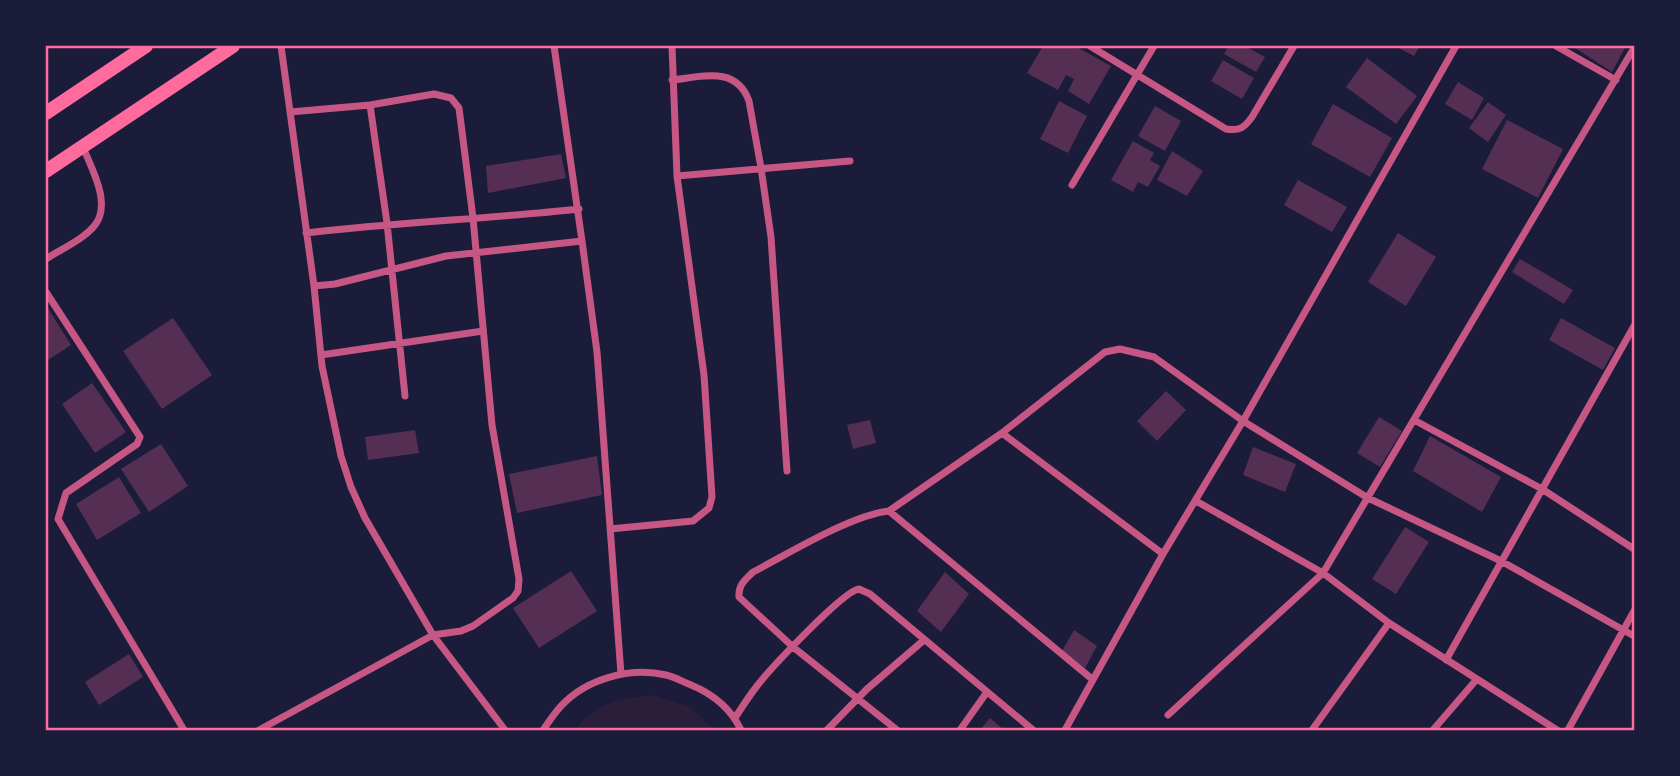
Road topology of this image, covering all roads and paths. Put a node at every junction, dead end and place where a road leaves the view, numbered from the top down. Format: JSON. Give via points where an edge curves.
{"nodes":[{"id":1,"x":146,"y":46,"type":"edge"},
{"id":2,"x":233,"y":46,"type":"edge"},
{"id":3,"x":281,"y":46,"type":"edge"},
{"id":4,"x":554,"y":46,"type":"edge"},
{"id":5,"x":671,"y":46,"type":"edge"},
{"id":6,"x":1090,"y":46,"type":"edge"},
{"id":7,"x":1154,"y":46,"type":"edge"},
{"id":8,"x":1294,"y":46,"type":"edge"},
{"id":9,"x":1456,"y":46,"type":"edge"},
{"id":10,"x":1556,"y":46,"type":"edge"},
{"id":11,"x":1634,"y":48,"type":"edge"},
{"id":12,"x":1138,"y":73,"type":"junction"},
{"id":13,"x":671,"y":80,"type":"junction"},
{"id":14,"x":1616,"y":80,"type":"junction"},
{"id":15,"x":370,"y":105,"type":"junction"},
{"id":16,"x":290,"y":112,"type":"junction"},
{"id":17,"x":46,"y":113,"type":"edge"},
{"id":18,"x":83,"y":146,"type":"junction"},
{"id":19,"x":850,"y":160,"type":"dead end"},
{"id":20,"x":761,"y":168,"type":"junction"},
{"id":21,"x":46,"y":171,"type":"edge"},
{"id":22,"x":677,"y":176,"type":"junction"},
{"id":23,"x":1072,"y":185,"type":"dead end"},
{"id":24,"x":579,"y":209,"type":"junction"},
{"id":25,"x":473,"y":218,"type":"junction"},
{"id":26,"x":387,"y":223,"type":"junction"},
{"id":27,"x":306,"y":233,"type":"junction"},
{"id":28,"x":583,"y":241,"type":"junction"},
{"id":29,"x":477,"y":253,"type":"junction"},
{"id":30,"x":46,"y":259,"type":"edge"},
{"id":31,"x":392,"y":269,"type":"junction"},
{"id":32,"x":314,"y":286,"type":"junction"},
{"id":33,"x":46,"y":292,"type":"edge"},
{"id":34,"x":1634,"y":326,"type":"edge"},
{"id":35,"x":483,"y":331,"type":"junction"},
{"id":36,"x":400,"y":344,"type":"junction"},
{"id":37,"x":320,"y":355,"type":"junction"},
{"id":38,"x":405,"y":396,"type":"dead end"},
{"id":39,"x":1414,"y":420,"type":"junction"},
{"id":40,"x":1244,"y":421,"type":"junction"},
{"id":41,"x":1002,"y":433,"type":"junction"},
{"id":42,"x":787,"y":471,"type":"dead end"},
{"id":43,"x":1542,"y":489,"type":"junction"},
{"id":44,"x":1368,"y":498,"type":"junction"},
{"id":45,"x":1196,"y":501,"type":"junction"},
{"id":46,"x":889,"y":511,"type":"junction"},
{"id":47,"x":610,"y":529,"type":"junction"},
{"id":48,"x":1634,"y":549,"type":"edge"},
{"id":49,"x":1163,"y":554,"type":"junction"},
{"id":50,"x":1502,"y":561,"type":"junction"},
{"id":51,"x":1323,"y":573,"type":"junction"},
{"id":52,"x":1634,"y":611,"type":"edge"},
{"id":53,"x":1388,"y":622,"type":"junction"},
{"id":54,"x":1624,"y":630,"type":"junction"},
{"id":55,"x":433,"y":635,"type":"junction"},
{"id":56,"x":1634,"y":636,"type":"edge"},
{"id":57,"x":923,"y":640,"type":"junction"},
{"id":58,"x":793,"y":646,"type":"junction"},
{"id":59,"x":1446,"y":660,"type":"junction"},
{"id":60,"x":621,"y":674,"type":"junction"},
{"id":61,"x":1093,"y":679,"type":"junction"},
{"id":62,"x":1476,"y":679,"type":"junction"},
{"id":63,"x":987,"y":692,"type":"junction"},
{"id":64,"x":857,"y":699,"type":"junction"},
{"id":65,"x":1168,"y":715,"type":"dead end"},
{"id":66,"x":735,"y":718,"type":"junction"},
{"id":67,"x":184,"y":730,"type":"edge"},
{"id":68,"x":259,"y":730,"type":"edge"},
{"id":69,"x":505,"y":730,"type":"edge"},
{"id":70,"x":543,"y":730,"type":"edge"},
{"id":71,"x":741,"y":730,"type":"edge"},
{"id":72,"x":827,"y":730,"type":"edge"},
{"id":73,"x":897,"y":730,"type":"edge"},
{"id":74,"x":960,"y":730,"type":"edge"},
{"id":75,"x":1033,"y":730,"type":"edge"},
{"id":76,"x":1065,"y":730,"type":"edge"},
{"id":77,"x":1312,"y":730,"type":"edge"},
{"id":78,"x":1433,"y":730,"type":"edge"},
{"id":79,"x":1556,"y":730,"type":"edge"},
{"id":80,"x":1568,"y":730,"type":"edge"}],
"edges":[{"from":1,"to":17,"type":"main road"},
{"from":2,"to":18,"type":"main road"},
{"from":3,"to":16,"type":"street"},
{"from":4,"to":24,"type":"street"},
{"from":5,"to":13,"type":"street"},
{"from":6,"to":12,"type":"street"},
{"from":7,"to":12,"type":"street"},
{"from":8,"to":12,"type":"street","via":[[1252,117],[1237,130],[1226,129]]},
{"from":9,"to":40,"type":"street"},
{"from":10,"to":14,"type":"street"},
{"from":11,"to":14,"type":"street"},
{"from":12,"to":23,"type":"street"},
{"from":13,"to":20,"type":"street","via":[[717,75],[739,84],[749,101]]},
{"from":13,"to":22,"type":"street"},
{"from":14,"to":39,"type":"street"},
{"from":15,"to":16,"type":"street"},
{"from":15,"to":25,"type":"street","via":[[433,94],[456,102]]},
{"from":15,"to":26,"type":"street"},
{"from":16,"to":27,"type":"street"},
{"from":18,"to":21,"type":"main road"},
{"from":18,"to":30,"type":"street","via":[[101,195],[100,212],[96,224]]},
{"from":19,"to":20,"type":"street"},
{"from":20,"to":22,"type":"street"},
{"from":20,"to":42,"type":"street","via":[[771,237]]},
{"from":22,"to":47,"type":"street","via":[[704,375],[712,497],[709,508],[693,522]]},
{"from":24,"to":25,"type":"street"},
{"from":24,"to":28,"type":"street"},
{"from":25,"to":26,"type":"street"},
{"from":25,"to":29,"type":"street"},
{"from":26,"to":27,"type":"street"},
{"from":26,"to":31,"type":"street"},
{"from":27,"to":32,"type":"street"},
{"from":28,"to":29,"type":"street"},
{"from":28,"to":47,"type":"street","via":[[597,352]]},
{"from":29,"to":31,"type":"street"},
{"from":29,"to":35,"type":"street"},
{"from":31,"to":32,"type":"street"},
{"from":31,"to":36,"type":"street"},
{"from":32,"to":37,"type":"street"},
{"from":33,"to":67,"type":"street","via":[[140,437],[137,444],[66,493],[58,519]]},
{"from":34,"to":43,"type":"street"},
{"from":35,"to":36,"type":"street"},
{"from":35,"to":55,"type":"street","via":[[492,425],[518,591],[473,626]]},
{"from":36,"to":37,"type":"street"},
{"from":36,"to":38,"type":"street"},
{"from":37,"to":55,"type":"street","via":[[351,487]]},
{"from":39,"to":43,"type":"street"},
{"from":39,"to":44,"type":"street"},
{"from":40,"to":41,"type":"street","via":[[1154,358],[1120,349],[1105,352]]},
{"from":40,"to":44,"type":"street"},
{"from":40,"to":45,"type":"street"},
{"from":41,"to":46,"type":"street"},
{"from":41,"to":49,"type":"street"},
{"from":43,"to":48,"type":"street"},
{"from":43,"to":50,"type":"street"},
{"from":44,"to":50,"type":"street"},
{"from":44,"to":51,"type":"street"},
{"from":45,"to":49,"type":"street"},
{"from":45,"to":51,"type":"street"},
{"from":46,"to":58,"type":"street","via":[[874,512],[827,534],[743,581],[739,597]]},
{"from":46,"to":61,"type":"street"},
{"from":47,"to":60,"type":"street"},
{"from":49,"to":61,"type":"street"},
{"from":50,"to":54,"type":"street"},
{"from":50,"to":59,"type":"street"},
{"from":51,"to":53,"type":"street"},
{"from":51,"to":65,"type":"street"},
{"from":52,"to":54,"type":"street"},
{"from":53,"to":59,"type":"street"},
{"from":53,"to":77,"type":"street"},
{"from":54,"to":56,"type":"street"},
{"from":54,"to":80,"type":"street"},
{"from":55,"to":68,"type":"street"},
{"from":55,"to":69,"type":"street"},
{"from":57,"to":58,"type":"street","via":[[859,589]]},
{"from":57,"to":63,"type":"street"},
{"from":57,"to":64,"type":"street"},
{"from":58,"to":64,"type":"street"},
{"from":58,"to":66,"type":"street"},
{"from":59,"to":62,"type":"street"},
{"from":60,"to":66,"type":"street","via":[[668,675],[709,692]]},
{"from":60,"to":70,"type":"street","via":[[585,687],[563,704]]},
{"from":61,"to":76,"type":"street"},
{"from":62,"to":78,"type":"street"},
{"from":62,"to":79,"type":"street"},
{"from":63,"to":74,"type":"street"},
{"from":63,"to":75,"type":"street"},
{"from":64,"to":72,"type":"street"},
{"from":64,"to":73,"type":"street"},
{"from":66,"to":71,"type":"street"}]}
